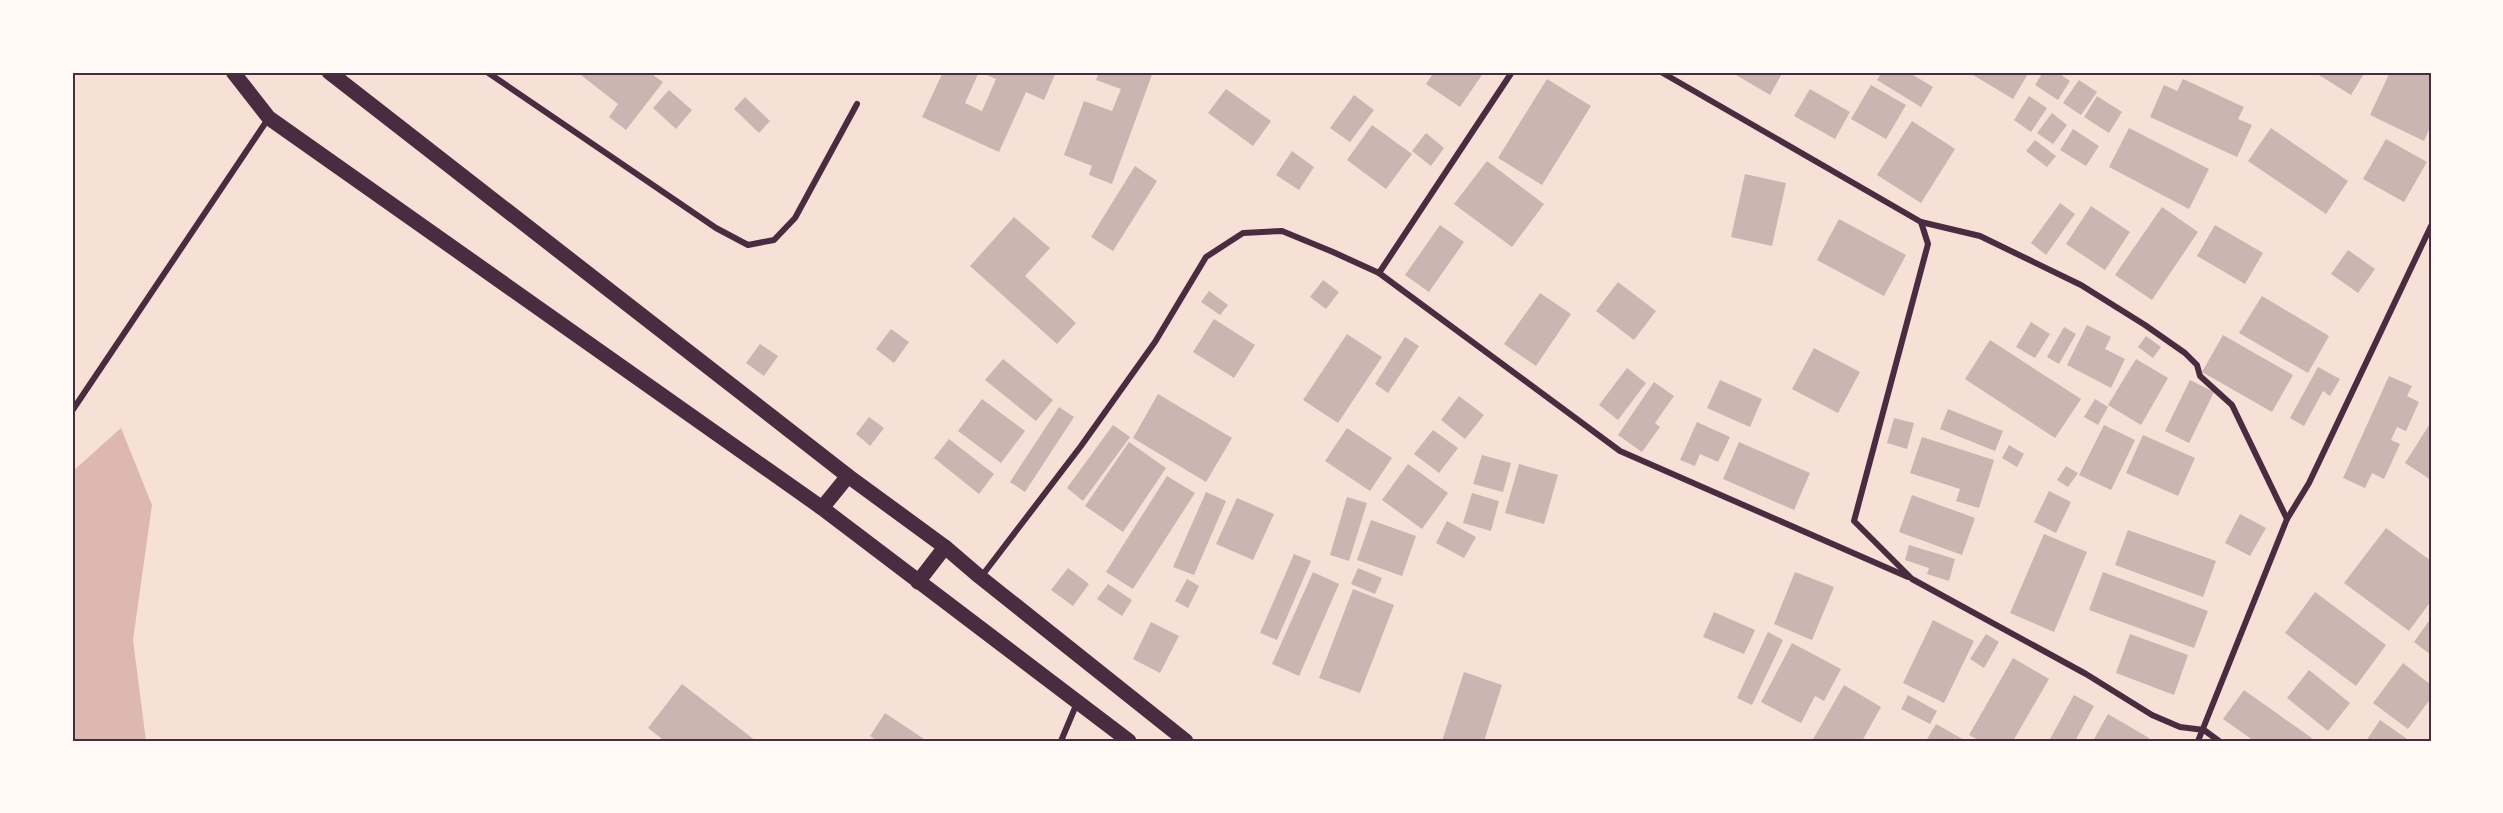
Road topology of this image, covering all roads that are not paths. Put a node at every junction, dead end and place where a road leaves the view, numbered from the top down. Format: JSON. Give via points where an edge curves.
{"nodes":[{"id":1,"x":233,"y":72,"type":"edge"},
{"id":2,"x":329,"y":72,"type":"edge"},
{"id":3,"x":488,"y":72,"type":"edge"},
{"id":4,"x":1512,"y":72,"type":"edge"},
{"id":5,"x":1661,"y":72,"type":"edge"},
{"id":6,"x":857,"y":104,"type":"dead end"},
{"id":7,"x":269,"y":118,"type":"junction"},
{"id":8,"x":1921,"y":222,"type":"junction"},
{"id":9,"x":2431,"y":226,"type":"edge"},
{"id":10,"x":1379,"y":273,"type":"junction"},
{"id":11,"x":72,"y":411,"type":"edge"},
{"id":12,"x":848,"y":476,"type":"junction"},
{"id":13,"x":822,"y":508,"type":"junction"},
{"id":14,"x":2287,"y":519,"type":"junction"},
{"id":15,"x":945,"y":547,"type":"junction"},
{"id":16,"x":980,"y":577,"type":"junction"},
{"id":17,"x":1912,"y":579,"type":"junction"},
{"id":18,"x":918,"y":582,"type":"junction"},
{"id":19,"x":1078,"y":703,"type":"junction"},
{"id":20,"x":2204,"y":730,"type":"junction"},
{"id":21,"x":1060,"y":741,"type":"edge"},
{"id":22,"x":1129,"y":741,"type":"edge"},
{"id":23,"x":1186,"y":741,"type":"edge"},
{"id":24,"x":2198,"y":741,"type":"edge"},
{"id":25,"x":2219,"y":741,"type":"edge"}],
"edges":[{"from":1,"to":7,"type":"main road"},
{"from":2,"to":12,"type":"main road"},
{"from":3,"to":6,"type":"street","via":[[716,228],[748,245],[774,240],[795,219]]},
{"from":4,"to":10,"type":"street"},
{"from":5,"to":8,"type":"street"},
{"from":7,"to":11,"type":"street"},
{"from":7,"to":13,"type":"main road"},
{"from":8,"to":14,"type":"street","via":[[1980,236],[2081,285],[2185,353],[2197,365],[2200,376],[2232,405]]},
{"from":8,"to":17,"type":"street","via":[[1928,244],[1854,521]]},
{"from":9,"to":14,"type":"street","via":[[2309,483]]},
{"from":10,"to":16,"type":"street","via":[[1282,231],[1243,233],[1206,257],[1155,342]]},
{"from":10,"to":17,"type":"street","via":[[1620,451]]},
{"from":12,"to":13,"type":"main road"},
{"from":12,"to":15,"type":"main road"},
{"from":13,"to":18,"type":"main road"},
{"from":14,"to":20,"type":"street"},
{"from":15,"to":16,"type":"main road"},
{"from":15,"to":18,"type":"main road"},
{"from":16,"to":23,"type":"main road"},
{"from":17,"to":20,"type":"street","via":[[2086,674],[2152,715],[2180,727]]},
{"from":18,"to":19,"type":"main road"},
{"from":19,"to":21,"type":"street"},
{"from":19,"to":22,"type":"main road"},
{"from":20,"to":24,"type":"street"},
{"from":20,"to":25,"type":"street"}]}
